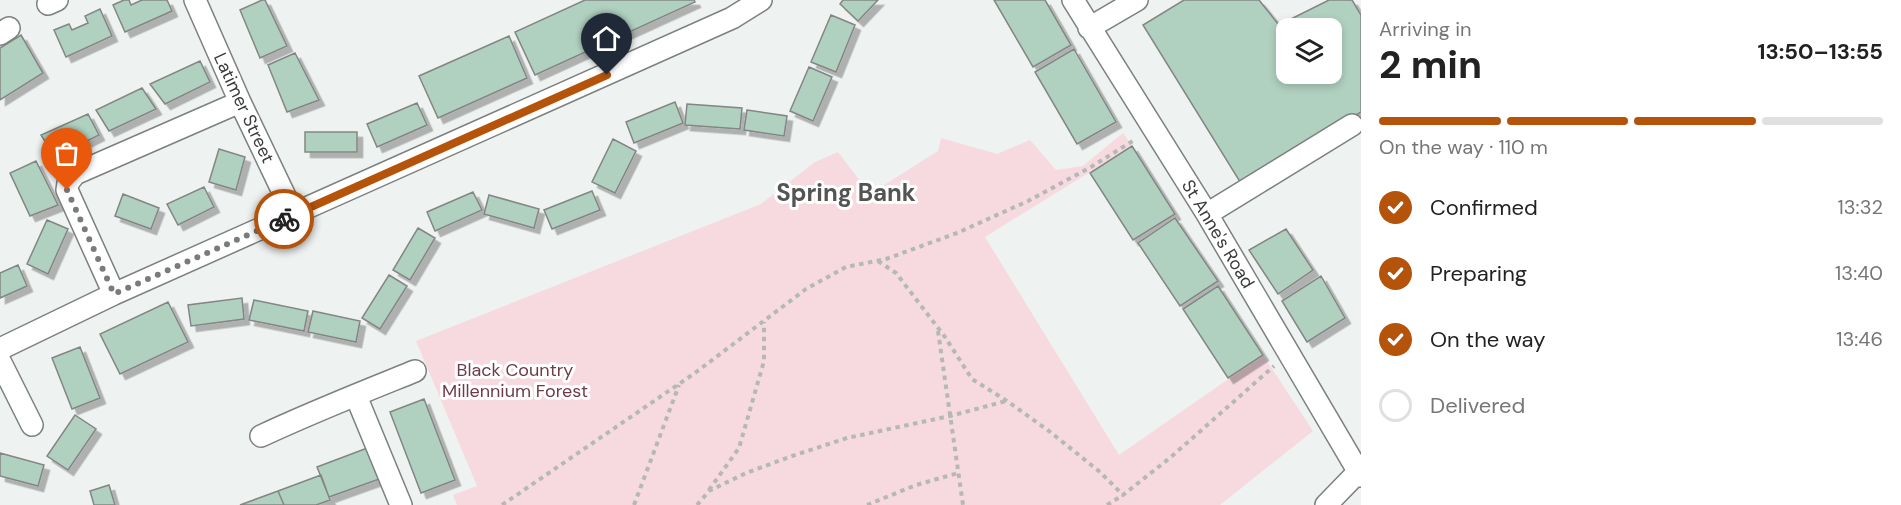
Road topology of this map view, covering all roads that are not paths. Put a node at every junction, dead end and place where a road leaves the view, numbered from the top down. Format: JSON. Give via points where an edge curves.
{"nodes":[{"id":1,"x":195,"y":0,"type":"edge"},
{"id":2,"x":761,"y":0,"type":"edge"},
{"id":3,"x":1072,"y":0,"type":"edge"},
{"id":4,"x":1137,"y":0,"type":"edge"},
{"id":5,"x":1089,"y":28,"type":"junction"},
{"id":6,"x":240,"y":102,"type":"junction"},
{"id":7,"x":1352,"y":125,"type":"dead end"},
{"id":8,"x":1207,"y":214,"type":"junction"},
{"id":9,"x":294,"y":215,"type":"junction"},
{"id":10,"x":114,"y":294,"type":"junction"},
{"id":11,"x":0,"y":349,"type":"edge"},
{"id":12,"x":0,"y":361,"type":"edge"},
{"id":13,"x":415,"y":371,"type":"dead end"},
{"id":14,"x":356,"y":396,"type":"junction"},
{"id":15,"x":32,"y":425,"type":"dead end"},
{"id":16,"x":261,"y":436,"type":"dead end"},
{"id":17,"x":1360,"y":472,"type":"edge"},
{"id":18,"x":401,"y":505,"type":"edge"},
{"id":19,"x":1326,"y":505,"type":"edge"}],
"edges":[{"from":1,"to":6,"type":"street","name":"Latimer Street"},
{"from":2,"to":9,"type":"street","via":[[732,18]]},
{"from":3,"to":5,"type":"street","name":"St Anne's Road"},
{"from":4,"to":5,"type":"street"},
{"from":5,"to":8,"type":"street","name":"St Anne's Road"},
{"from":6,"to":9,"type":"street","name":"Latimer Street"},
{"from":6,"to":10,"type":"street","via":[[75,174],[68,183],[67,190]]},
{"from":7,"to":8,"type":"street"},
{"from":8,"to":17,"type":"street","name":"St Anne's Road"},
{"from":9,"to":10,"type":"street"},
{"from":10,"to":11,"type":"street"},
{"from":12,"to":15,"type":"street"},
{"from":13,"to":14,"type":"street"},
{"from":14,"to":16,"type":"street"},
{"from":14,"to":18,"type":"street"},
{"from":17,"to":19,"type":"street"}]}
